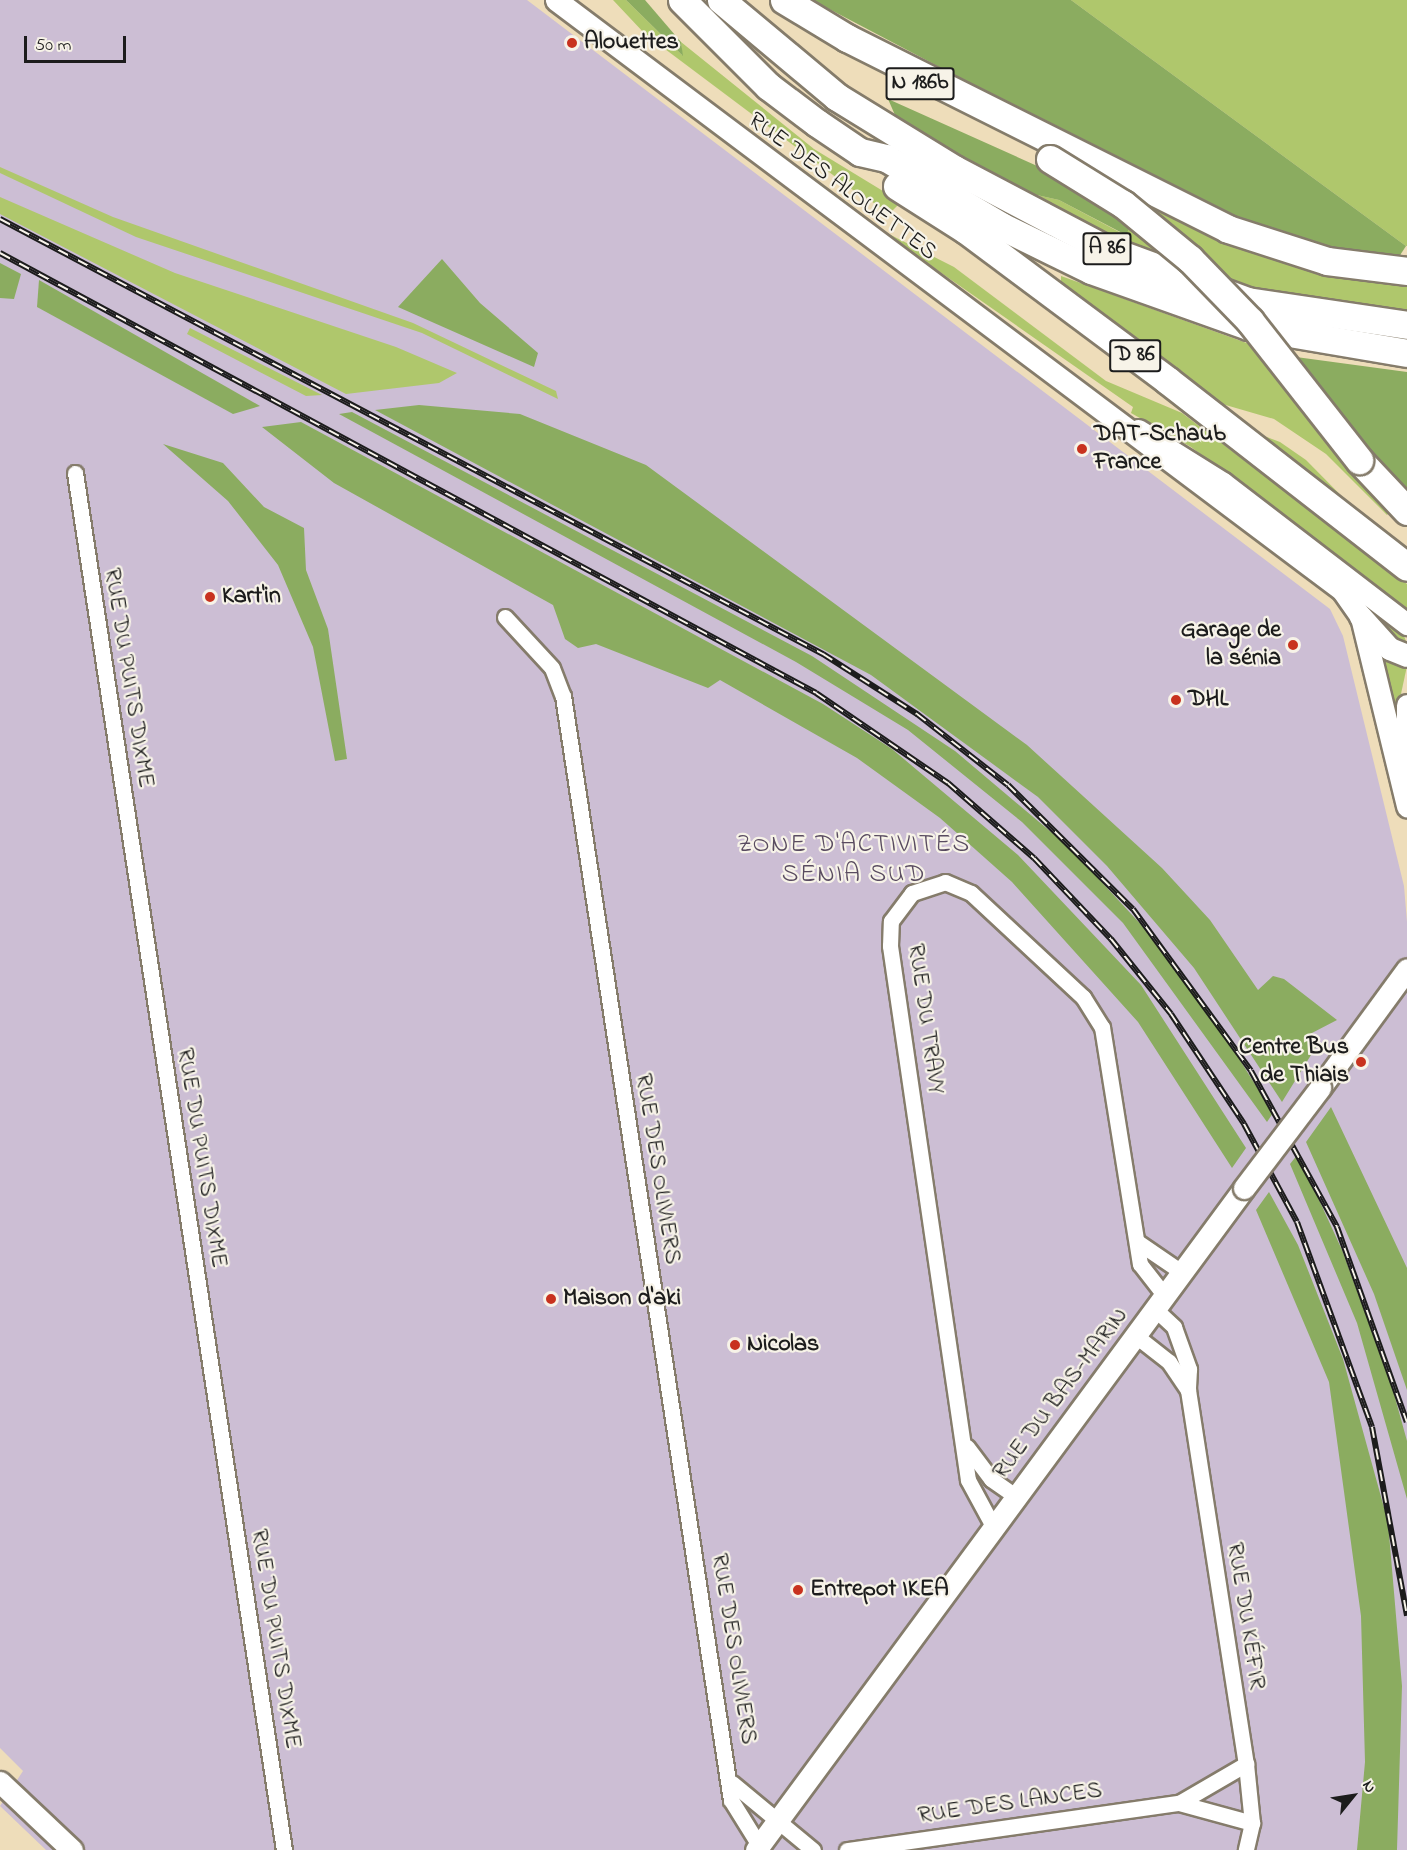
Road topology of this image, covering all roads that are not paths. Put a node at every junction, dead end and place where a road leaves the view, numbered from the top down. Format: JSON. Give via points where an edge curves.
{"nodes":[{"id":1,"x":556,"y":0,"type":"edge"},
{"id":2,"x":682,"y":0,"type":"edge"},
{"id":3,"x":721,"y":0,"type":"edge"},
{"id":4,"x":784,"y":0,"type":"edge"},
{"id":5,"x":847,"y":38,"type":"junction"},
{"id":6,"x":860,"y":152,"type":"junction"},
{"id":7,"x":1407,"y":271,"type":"edge"},
{"id":8,"x":1407,"y":325,"type":"edge"},
{"id":9,"x":1407,"y":353,"type":"edge"},
{"id":10,"x":1100,"y":411,"type":"junction"},
{"id":11,"x":75,"y":473,"type":"dead end"},
{"id":12,"x":1407,"y":511,"type":"edge"},
{"id":13,"x":1407,"y":567,"type":"edge"},
{"id":14,"x":505,"y":617,"type":"dead end"},
{"id":15,"x":1361,"y":617,"type":"junction"},
{"id":16,"x":1407,"y":624,"type":"edge"},
{"id":17,"x":1407,"y":656,"type":"edge"},
{"id":18,"x":1407,"y":705,"type":"edge"},
{"id":19,"x":1407,"y":751,"type":"edge"},
{"id":20,"x":1407,"y":806,"type":"edge"},
{"id":21,"x":1407,"y":969,"type":"edge"},
{"id":22,"x":1139,"y":1243,"type":"junction"},
{"id":23,"x":1183,"y":1273,"type":"junction"},
{"id":24,"x":1161,"y":1303,"type":"junction"},
{"id":25,"x":1136,"y":1336,"type":"junction"},
{"id":26,"x":1188,"y":1390,"type":"junction"},
{"id":27,"x":965,"y":1445,"type":"junction"},
{"id":28,"x":1017,"y":1497,"type":"junction"},
{"id":29,"x":994,"y":1528,"type":"junction"},
{"id":30,"x":1246,"y":1764,"type":"junction"},
{"id":31,"x":0,"y":1782,"type":"edge"},
{"id":32,"x":732,"y":1783,"type":"junction"},
{"id":33,"x":1179,"y":1803,"type":"junction"},
{"id":34,"x":777,"y":1822,"type":"junction"},
{"id":35,"x":1252,"y":1823,"type":"junction"},
{"id":36,"x":759,"y":1849,"type":"edge"},
{"id":37,"x":72,"y":1850,"type":"edge"},
{"id":38,"x":284,"y":1850,"type":"edge"},
{"id":39,"x":813,"y":1850,"type":"edge"},
{"id":40,"x":847,"y":1850,"type":"edge"},
{"id":41,"x":1246,"y":1850,"type":"edge"}],
"edges":[{"from":1,"to":10,"type":"main road","name":"RUE DES ALOUETTES"},
{"from":2,"to":6,"type":"highway","number":"A 86","via":[[768,86]]},
{"from":3,"to":8,"type":"highway","number":"A 86","via":[[837,97],[954,169],[1104,248],[1247,301]]},
{"from":4,"to":5,"type":"highway","number":"N 186b"},
{"from":5,"to":7,"type":"highway","via":[[1228,229],[1327,261]]},
{"from":5,"to":12,"type":"highway","number":"N 186b","bridge":true,"via":[[1123,204],[1190,259],[1250,321],[1359,460]]},
{"from":6,"to":9,"type":"highway","number":"A 86","via":[[886,158],[1001,226],[1091,270],[1184,307],[1307,339]]},
{"from":6,"to":13,"type":"highway","number":"D 86","via":[[874,171],[1005,259]]},
{"from":10,"to":15,"type":"main road","via":[[1342,590]]},
{"from":10,"to":16,"type":"main road","via":[[1164,443]]},
{"from":11,"to":38,"type":"street","name":"RUE DU PUITS DIXME"},
{"from":14,"to":32,"type":"street","name":"RUE DES OLIVIERS","via":[[552,668],[563,696]]},
{"from":15,"to":17,"type":"main road","via":[[1390,650]]},
{"from":15,"to":20,"type":"main road"},
{"from":18,"to":19,"type":"main road"},
{"from":21,"to":23,"type":"main road","name":"RUE DU BAS-MARIN","bridge":true},
{"from":22,"to":23,"type":"street"},
{"from":22,"to":24,"type":"street","name":"RUE DU TRAVY","via":[[1142,1270]]},
{"from":22,"to":27,"type":"street","name":"RUE DU TRAVY","via":[[1102,1027],[1083,996],[971,893],[945,882],[912,893],[891,921],[890,946]]},
{"from":23,"to":24,"type":"main road","name":"RUE DU BAS-MARIN"},
{"from":24,"to":25,"type":"main road","name":"RUE DU BAS-MARIN"},
{"from":24,"to":26,"type":"street","name":"RUE DU KÉFIR","via":[[1181,1342],[1189,1369]]},
{"from":25,"to":26,"type":"street","name":"RUE DU KÉFIR","via":[[1169,1362]]},
{"from":25,"to":28,"type":"main road","name":"RUE DU BAS-MARIN"},
{"from":26,"to":30,"type":"street","name":"RUE DU KÉFIR"},
{"from":27,"to":28,"type":"street","name":"RUE DU TRAVY","via":[[992,1479]]},
{"from":27,"to":29,"type":"street","name":"RUE DU TRAVY","via":[[968,1480]]},
{"from":28,"to":29,"type":"main road","name":"RUE DU BAS-MARIN"},
{"from":29,"to":34,"type":"main road","name":"RUE DU BAS-MARIN"},
{"from":30,"to":33,"type":"street","name":"RUE DES LANCES"},
{"from":30,"to":35,"type":"street","name":"RUE DU KÉFIR"},
{"from":31,"to":37,"type":"main road"},
{"from":32,"to":34,"type":"street"},
{"from":32,"to":36,"type":"street","name":"RUE DES OLIVIERS","via":[[733,1808]]},
{"from":33,"to":35,"type":"street","name":"RUE DES LANCES"},
{"from":33,"to":40,"type":"street","name":"RUE DES LANCES"},
{"from":34,"to":36,"type":"main road","name":"RUE DU BAS-MARIN"},
{"from":34,"to":39,"type":"street"},
{"from":35,"to":41,"type":"street","name":"RUE DU KÉFIR"}]}
